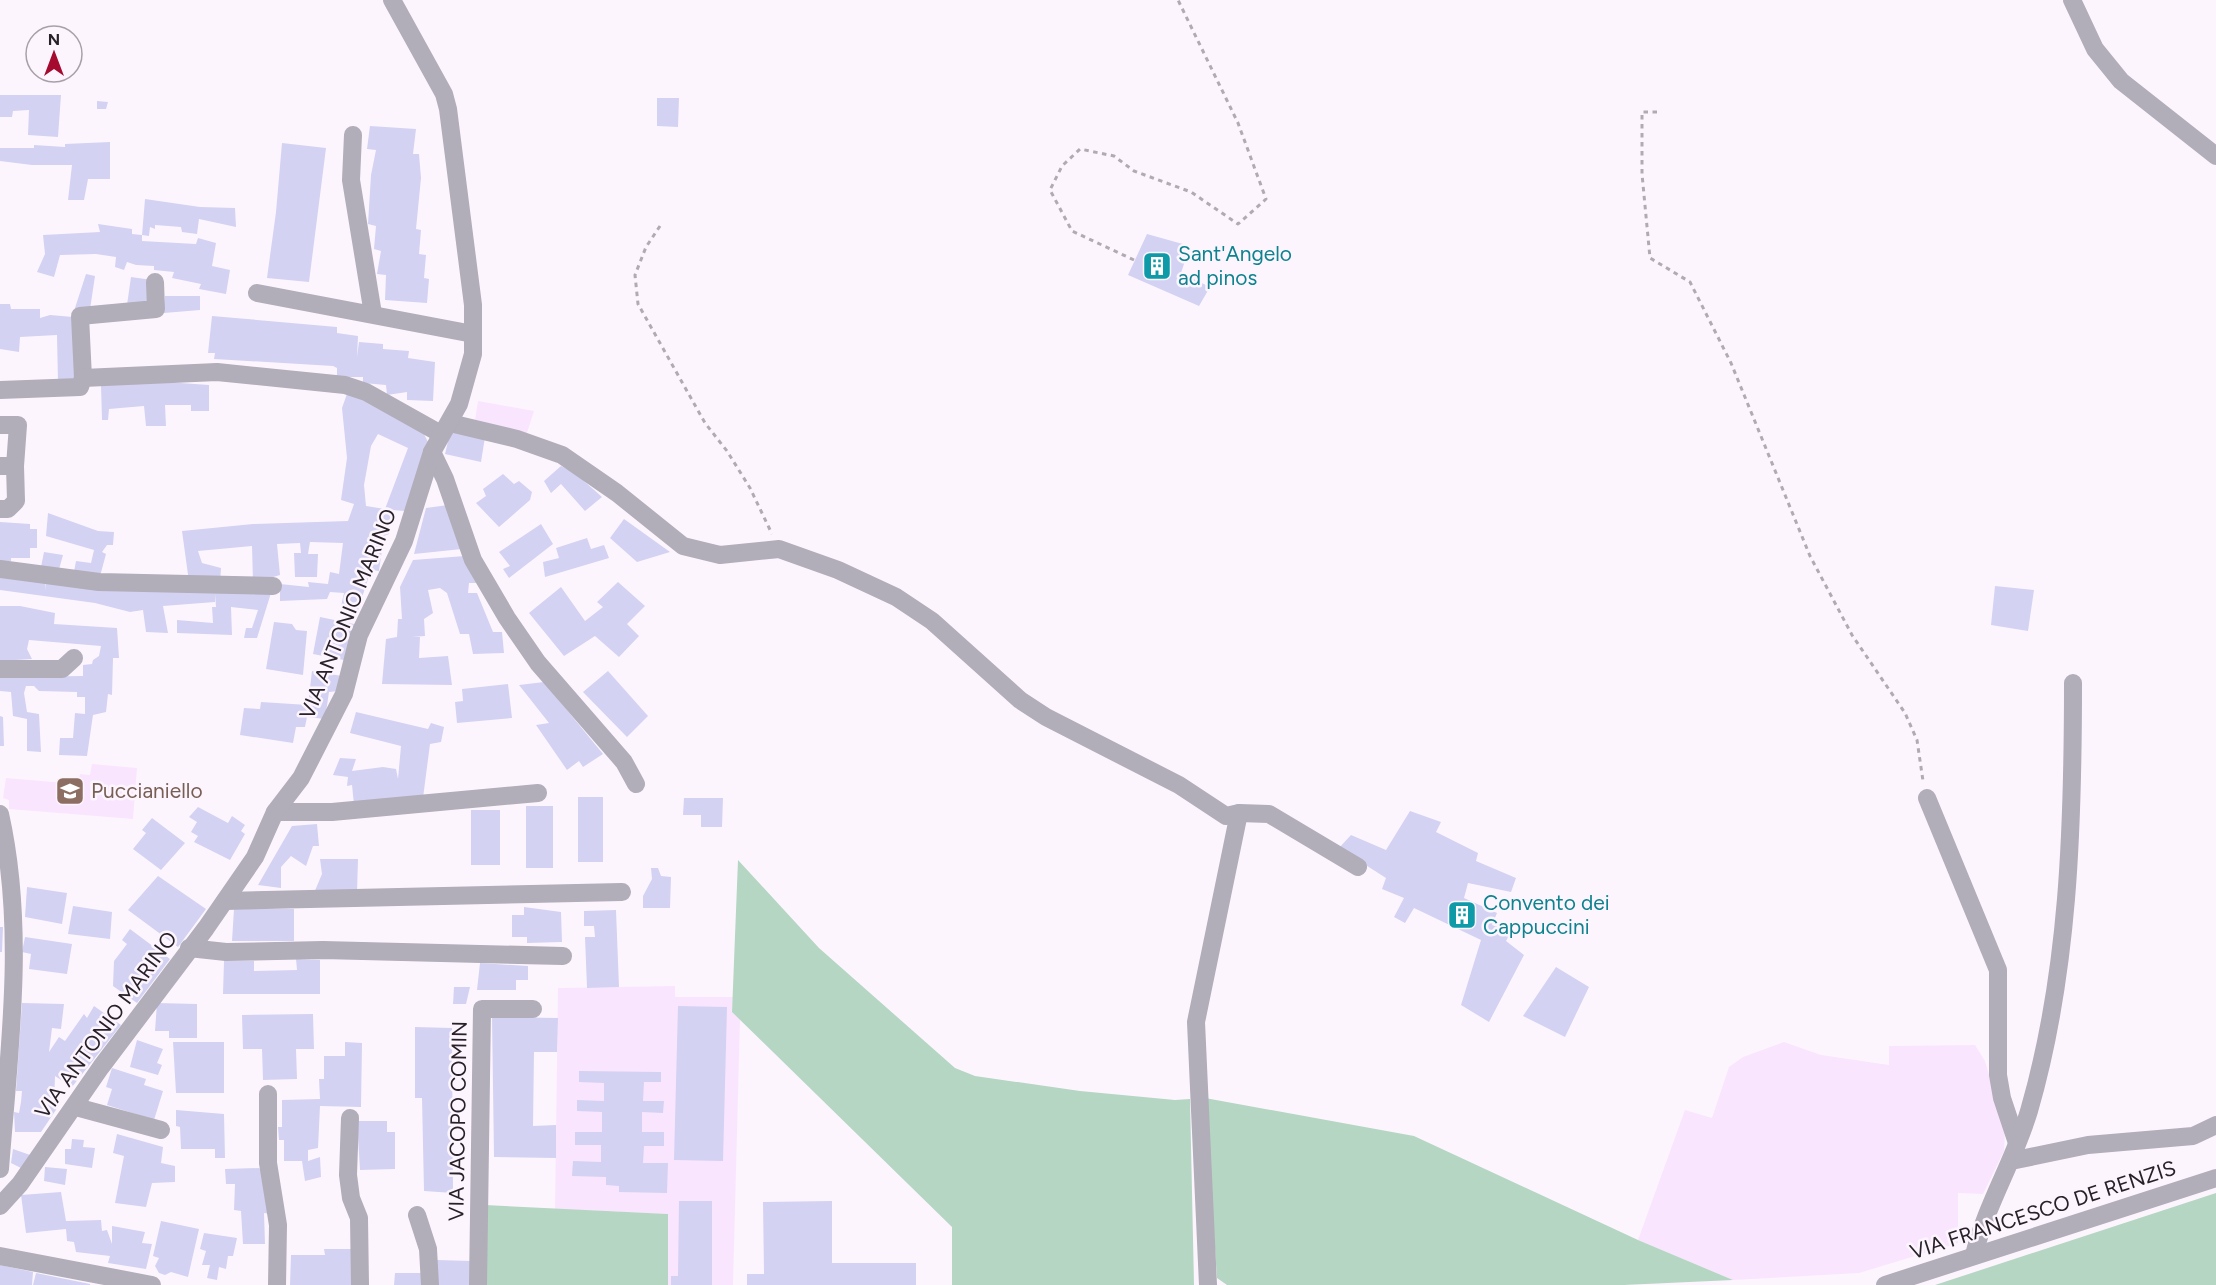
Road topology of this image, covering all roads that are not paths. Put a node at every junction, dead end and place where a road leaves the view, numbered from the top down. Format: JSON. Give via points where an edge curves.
{"nodes":[{"id":1,"x":392,"y":0,"type":"edge"},
{"id":2,"x":2072,"y":0,"type":"edge"},
{"id":3,"x":353,"y":135,"type":"dead end"},
{"id":4,"x":2216,"y":156,"type":"edge"},
{"id":5,"x":155,"y":282,"type":"dead end"},
{"id":6,"x":257,"y":293,"type":"dead end"},
{"id":7,"x":373,"y":314,"type":"junction"},
{"id":8,"x":473,"y":334,"type":"junction"},
{"id":9,"x":82,"y":378,"type":"junction"},
{"id":10,"x":0,"y":390,"type":"edge"},
{"id":11,"x":0,"y":425,"type":"edge"},
{"id":12,"x":445,"y":428,"type":"junction"},
{"id":13,"x":432,"y":452,"type":"junction"},
{"id":14,"x":7,"y":466,"type":"edge"},
{"id":15,"x":0,"y":509,"type":"edge"},
{"id":16,"x":0,"y":569,"type":"edge"},
{"id":17,"x":273,"y":586,"type":"dead end"},
{"id":18,"x":74,"y":658,"type":"dead end"},
{"id":19,"x":0,"y":669,"type":"edge"},
{"id":20,"x":2073,"y":683,"type":"dead end"},
{"id":21,"x":636,"y":784,"type":"dead end"},
{"id":22,"x":538,"y":793,"type":"dead end"},
{"id":23,"x":1927,"y":798,"type":"road end"},
{"id":24,"x":275,"y":812,"type":"junction"},
{"id":25,"x":0,"y":814,"type":"edge"},
{"id":26,"x":1233,"y":814,"type":"junction"},
{"id":27,"x":1358,"y":867,"type":"dead end"},
{"id":28,"x":622,"y":892,"type":"dead end"},
{"id":29,"x":225,"y":901,"type":"junction"},
{"id":30,"x":189,"y":948,"type":"junction"},
{"id":31,"x":564,"y":956,"type":"dead end"},
{"id":32,"x":533,"y":1009,"type":"dead end"},
{"id":33,"x":4,"y":1054,"type":"edge"},
{"id":34,"x":268,"y":1094,"type":"dead end"},
{"id":35,"x":75,"y":1107,"type":"junction"},
{"id":36,"x":350,"y":1118,"type":"dead end"},
{"id":37,"x":2216,"y":1125,"type":"edge"},
{"id":38,"x":161,"y":1130,"type":"dead end"},
{"id":39,"x":2014,"y":1152,"type":"junction"},
{"id":40,"x":0,"y":1169,"type":"edge"},
{"id":41,"x":2216,"y":1178,"type":"edge"},
{"id":42,"x":0,"y":1206,"type":"edge"},
{"id":43,"x":417,"y":1215,"type":"dead end"},
{"id":44,"x":1974,"y":1255,"type":"junction"},
{"id":45,"x":0,"y":1256,"type":"edge"},
{"id":46,"x":98,"y":1279,"type":"edge"},
{"id":47,"x":152,"y":1285,"type":"edge"},
{"id":48,"x":278,"y":1285,"type":"edge"},
{"id":49,"x":360,"y":1285,"type":"edge"},
{"id":50,"x":430,"y":1285,"type":"edge"},
{"id":51,"x":478,"y":1285,"type":"edge"},
{"id":52,"x":1208,"y":1285,"type":"edge"},
{"id":53,"x":1885,"y":1285,"type":"edge"}],
"edges":[{"from":1,"to":8,"type":"street","name":"VIA ANTONIO MARINO","via":[[444,94],[448,110],[473,305]]},
{"from":2,"to":4,"type":"street","via":[[2095,49],[2121,81]]},
{"from":3,"to":7,"type":"street","via":[[351,180]]},
{"from":5,"to":9,"type":"street","via":[[156,309],[80,316]]},
{"from":6,"to":7,"type":"street"},
{"from":7,"to":8,"type":"street"},
{"from":8,"to":12,"type":"street","name":"VIA ANTONIO MARINO","via":[[466,384]]},
{"from":9,"to":10,"type":"street","via":[[80,387]]},
{"from":9,"to":12,"type":"street","via":[[217,372],[345,385]]},
{"from":11,"to":14,"type":"street","via":[[18,425]]},
{"from":12,"to":13,"type":"street","name":"VIA ANTONIO MARINO"},
{"from":12,"to":26,"type":"street","via":[[517,439],[562,455],[682,546],[720,555],[779,549],[896,597],[938,626],[1038,712]]},
{"from":13,"to":21,"type":"street","via":[[482,578],[538,663],[624,762]]},
{"from":13,"to":24,"type":"street","name":"VIA ANTONIO MARINO","via":[[405,540],[359,635],[344,694],[301,778]]},
{"from":14,"to":15,"type":"street","via":[[16,501],[8,509]]},
{"from":16,"to":17,"type":"street","via":[[99,582]]},
{"from":18,"to":19,"type":"street","via":[[62,669]]},
{"from":20,"to":39,"type":"street","via":[[2067,882],[2059,977],[2036,1083]]},
{"from":22,"to":24,"type":"street","via":[[332,812]]},
{"from":23,"to":39,"type":"street","via":[[1998,970],[1998,1075]]},
{"from":24,"to":29,"type":"street","name":"VIA ANTONIO MARINO","via":[[255,857]]},
{"from":25,"to":33,"type":"street","via":[[14,914]]},
{"from":26,"to":27,"type":"street","via":[[1269,814]]},
{"from":26,"to":52,"type":"street","via":[[1196,1022]]},
{"from":28,"to":29,"type":"street"},
{"from":29,"to":30,"type":"street","name":"VIA ANTONIO MARINO"},
{"from":30,"to":31,"type":"street","via":[[226,952],[323,950]]},
{"from":30,"to":35,"type":"street","name":"VIA ANTONIO MARINO"},
{"from":32,"to":51,"type":"street","name":"VIA JACOPO COMIN","via":[[482,1009]]},
{"from":33,"to":40,"type":"street"},
{"from":34,"to":48,"type":"street","via":[[268,1163],[278,1225]]},
{"from":35,"to":38,"type":"street"},
{"from":35,"to":42,"type":"street","name":"VIA ANTONIO MARINO"},
{"from":36,"to":49,"type":"street","via":[[348,1175],[359,1218]]},
{"from":37,"to":39,"type":"street","via":[[2193,1136]]},
{"from":39,"to":44,"type":"street","via":[[1981,1224]]},
{"from":41,"to":44,"type":"street","name":"VIA FRANCESCO DE RENZIS"},
{"from":43,"to":50,"type":"street","via":[[428,1249]]},
{"from":44,"to":53,"type":"street","name":"VIA FRANCESCO DE RENZIS"},
{"from":45,"to":46,"type":"street"},
{"from":46,"to":47,"type":"street"}]}
